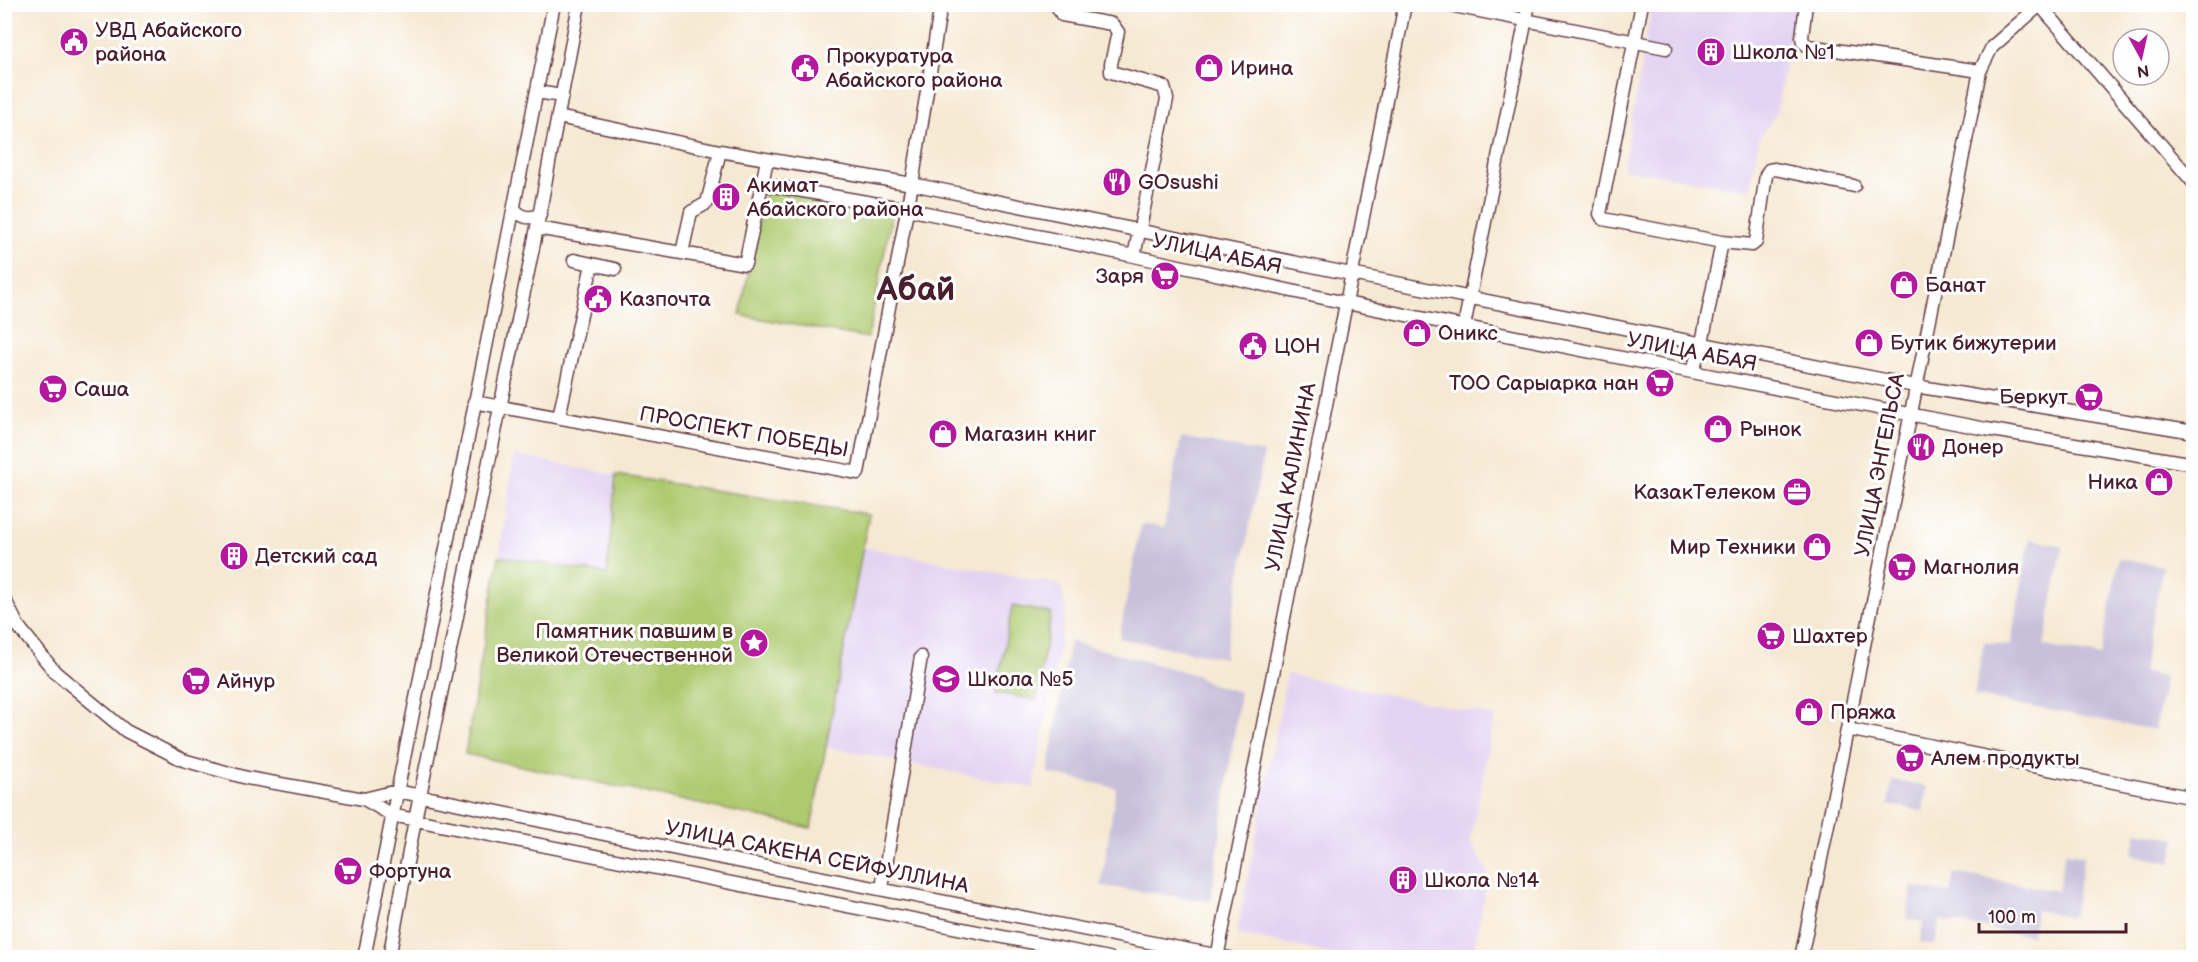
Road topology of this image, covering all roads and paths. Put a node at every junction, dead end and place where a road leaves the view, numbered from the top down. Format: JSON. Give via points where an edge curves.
{"nodes":[{"id":1,"x":554,"y":4,"type":"edge"},
{"id":2,"x":579,"y":4,"type":"edge"},
{"id":3,"x":941,"y":4,"type":"edge"},
{"id":4,"x":1056,"y":4,"type":"edge"},
{"id":5,"x":1404,"y":4,"type":"edge"},
{"id":6,"x":1444,"y":4,"type":"edge"},
{"id":7,"x":1529,"y":4,"type":"edge"},
{"id":8,"x":1642,"y":4,"type":"edge"},
{"id":9,"x":1806,"y":4,"type":"edge"},
{"id":10,"x":2040,"y":5,"type":"edge"},
{"id":11,"x":1526,"y":21,"type":"junction"},
{"id":12,"x":1635,"y":41,"type":"junction"},
{"id":13,"x":1666,"y":48,"type":"dead end"},
{"id":14,"x":1980,"y":71,"type":"junction"},
{"id":15,"x":537,"y":92,"type":"junction"},
{"id":16,"x":562,"y":96,"type":"junction"},
{"id":17,"x":558,"y":117,"type":"junction"},
{"id":18,"x":720,"y":151,"type":"junction"},
{"id":19,"x":767,"y":160,"type":"junction"},
{"id":20,"x":2193,"y":183,"type":"edge"},
{"id":21,"x":762,"y":184,"type":"junction"},
{"id":22,"x":912,"y":184,"type":"junction"},
{"id":23,"x":1854,"y":186,"type":"dead end"},
{"id":24,"x":908,"y":209,"type":"junction"},
{"id":25,"x":515,"y":210,"type":"junction"},
{"id":26,"x":540,"y":214,"type":"junction"},
{"id":27,"x":537,"y":228,"type":"junction"},
{"id":28,"x":1140,"y":230,"type":"junction"},
{"id":29,"x":1722,"y":242,"type":"junction"},
{"id":30,"x":682,"y":253,"type":"junction"},
{"id":31,"x":1134,"y":256,"type":"junction"},
{"id":32,"x":574,"y":260,"type":"dead end"},
{"id":33,"x":592,"y":264,"type":"junction"},
{"id":34,"x":615,"y":269,"type":"dead end"},
{"id":35,"x":1351,"y":274,"type":"junction"},
{"id":36,"x":1469,"y":297,"type":"junction"},
{"id":37,"x":1346,"y":303,"type":"junction"},
{"id":38,"x":1464,"y":326,"type":"junction"},
{"id":39,"x":1702,"y":343,"type":"junction"},
{"id":40,"x":1692,"y":372,"type":"junction"},
{"id":41,"x":1916,"y":386,"type":"junction"},
{"id":42,"x":474,"y":402,"type":"junction"},
{"id":43,"x":501,"y":406,"type":"junction"},
{"id":44,"x":1910,"y":415,"type":"junction"},
{"id":45,"x":559,"y":417,"type":"junction"},
{"id":46,"x":2193,"y":432,"type":"edge"},
{"id":47,"x":2193,"y":464,"type":"edge"},
{"id":48,"x":4,"y":598,"type":"edge"},
{"id":49,"x":921,"y":657,"type":"dead end"},
{"id":50,"x":1847,"y":729,"type":"junction"},
{"id":51,"x":397,"y":791,"type":"junction"},
{"id":52,"x":420,"y":796,"type":"junction"},
{"id":53,"x":2193,"y":798,"type":"edge"},
{"id":54,"x":364,"y":799,"type":"junction"},
{"id":55,"x":392,"y":815,"type":"junction"},
{"id":56,"x":415,"y":820,"type":"junction"},
{"id":57,"x":686,"y":851,"type":"junction"},
{"id":58,"x":682,"y":873,"type":"junction"},
{"id":59,"x":882,"y":888,"type":"junction"},
{"id":60,"x":364,"y":957,"type":"edge"},
{"id":61,"x":389,"y":957,"type":"edge"},
{"id":62,"x":1109,"y":957,"type":"edge"},
{"id":63,"x":1222,"y":957,"type":"edge"},
{"id":64,"x":1801,"y":957,"type":"edge"}],
"edges":[{"from":1,"to":15,"type":"street"},
{"from":2,"to":16,"type":"street"},
{"from":3,"to":22,"type":"street","name":"ПРОСПЕКТ ПОБЕДЫ"},
{"from":4,"to":28,"type":"street","via":[[1062,15],[1116,27],[1111,72],[1164,87],[1166,92]]},
{"from":5,"to":35,"type":"street","name":"УЛИЦА КАЛИНИНА"},
{"from":6,"to":11,"type":"street"},
{"from":7,"to":11,"type":"street"},
{"from":8,"to":12,"type":"street"},
{"from":9,"to":14,"type":"street","via":[[1802,37],[1808,46]]},
{"from":10,"to":14,"type":"street","name":"УЛИЦА ЭНГЕЛЬСА","via":[[1992,47]]},
{"from":10,"to":20,"type":"street"},
{"from":11,"to":12,"type":"street"},
{"from":11,"to":36,"type":"street"},
{"from":12,"to":13,"type":"street"},
{"from":12,"to":29,"type":"street","via":[[1601,217]]},
{"from":14,"to":41,"type":"street","name":"УЛИЦА ЭНГЕЛЬСА"},
{"from":15,"to":16,"type":"street"},
{"from":15,"to":25,"type":"street"},
{"from":16,"to":17,"type":"street"},
{"from":17,"to":18,"type":"street"},
{"from":17,"to":26,"type":"street"},
{"from":18,"to":19,"type":"street"},
{"from":18,"to":30,"type":"street","via":[[707,203],[691,212]]},
{"from":19,"to":21,"type":"street"},
{"from":19,"to":22,"type":"street"},
{"from":21,"to":24,"type":"street"},
{"from":21,"to":30,"type":"street","via":[[745,264]]},
{"from":22,"to":24,"type":"street","name":"ПРОСПЕКТ ПОБЕДЫ"},
{"from":22,"to":28,"type":"street"},
{"from":23,"to":29,"type":"street","via":[[1769,170],[1756,242]]},
{"from":24,"to":31,"type":"street"},
{"from":24,"to":45,"type":"street","name":"ПРОСПЕКТ ПОБЕДЫ","via":[[858,472]]},
{"from":25,"to":26,"type":"street","via":[[532,218]]},
{"from":25,"to":42,"type":"street"},
{"from":26,"to":27,"type":"street"},
{"from":27,"to":30,"type":"street"},
{"from":27,"to":43,"type":"street"},
{"from":28,"to":31,"type":"street","name":"УЛИЦА АБАЯ"},
{"from":28,"to":35,"type":"street","name":"УЛИЦА АБАЯ"},
{"from":29,"to":39,"type":"street"},
{"from":31,"to":37,"type":"street","name":"УЛИЦА АБАЯ"},
{"from":32,"to":33,"type":"street"},
{"from":33,"to":34,"type":"street"},
{"from":33,"to":45,"type":"street"},
{"from":35,"to":36,"type":"street","name":"УЛИЦА АБАЯ"},
{"from":35,"to":37,"type":"street","name":"УЛИЦА КАЛИНИНА"},
{"from":36,"to":38,"type":"street"},
{"from":36,"to":39,"type":"street","name":"УЛИЦА АБАЯ"},
{"from":37,"to":38,"type":"street","name":"УЛИЦА АБАЯ"},
{"from":37,"to":63,"type":"street","name":"УЛИЦА КАЛИНИНА"},
{"from":38,"to":40,"type":"street","name":"УЛИЦА АБАЯ"},
{"from":39,"to":40,"type":"street"},
{"from":39,"to":41,"type":"street","name":"УЛИЦА АБАЯ"},
{"from":40,"to":44,"type":"street","name":"УЛИЦА АБАЯ"},
{"from":41,"to":44,"type":"street","name":"УЛИЦА ЭНГЕЛЬСА"},
{"from":41,"to":46,"type":"street","name":"УЛИЦА АБАЯ"},
{"from":42,"to":43,"type":"street","name":"ПРОСПЕКТ ПОБЕДЫ"},
{"from":42,"to":51,"type":"street"},
{"from":43,"to":45,"type":"street","name":"ПРОСПЕКТ ПОБЕДЫ"},
{"from":43,"to":52,"type":"street"},
{"from":44,"to":47,"type":"street","name":"УЛИЦА АБАЯ"},
{"from":44,"to":50,"type":"street","name":"УЛИЦА ЭНГЕЛЬСА"},
{"from":48,"to":54,"type":"street","via":[[18,626],[55,672],[126,731],[183,760],[247,778]]},
{"from":49,"to":59,"type":"street"},
{"from":50,"to":53,"type":"street"},
{"from":50,"to":64,"type":"street","name":"УЛИЦА ЭНГЕЛЬСА"},
{"from":51,"to":52,"type":"street","name":"УЛИЦА САКЕНА СЕЙФУЛЛИНА"},
{"from":51,"to":54,"type":"street"},
{"from":51,"to":55,"type":"street"},
{"from":52,"to":56,"type":"street"},
{"from":52,"to":57,"type":"street","name":"УЛИЦА САКЕНА СЕЙФУЛЛИНА"},
{"from":54,"to":55,"type":"street","name":"УЛИЦА САКЕНА СЕЙФУЛЛИНА"},
{"from":55,"to":56,"type":"street","name":"УЛИЦА САКЕНА СЕЙФУЛЛИНА"},
{"from":55,"to":60,"type":"street"},
{"from":56,"to":58,"type":"street","name":"УЛИЦА САКЕНА СЕЙФУЛЛИНА"},
{"from":56,"to":61,"type":"street"},
{"from":57,"to":58,"type":"street"},
{"from":57,"to":59,"type":"street","name":"УЛИЦА САКЕНА СЕЙФУЛЛИНА"},
{"from":58,"to":62,"type":"street","name":"УЛИЦА САКЕНА СЕЙФУЛЛИНА"},
{"from":59,"to":63,"type":"street","name":"УЛИЦА САКЕНА СЕЙФУЛЛИНА"}]}
